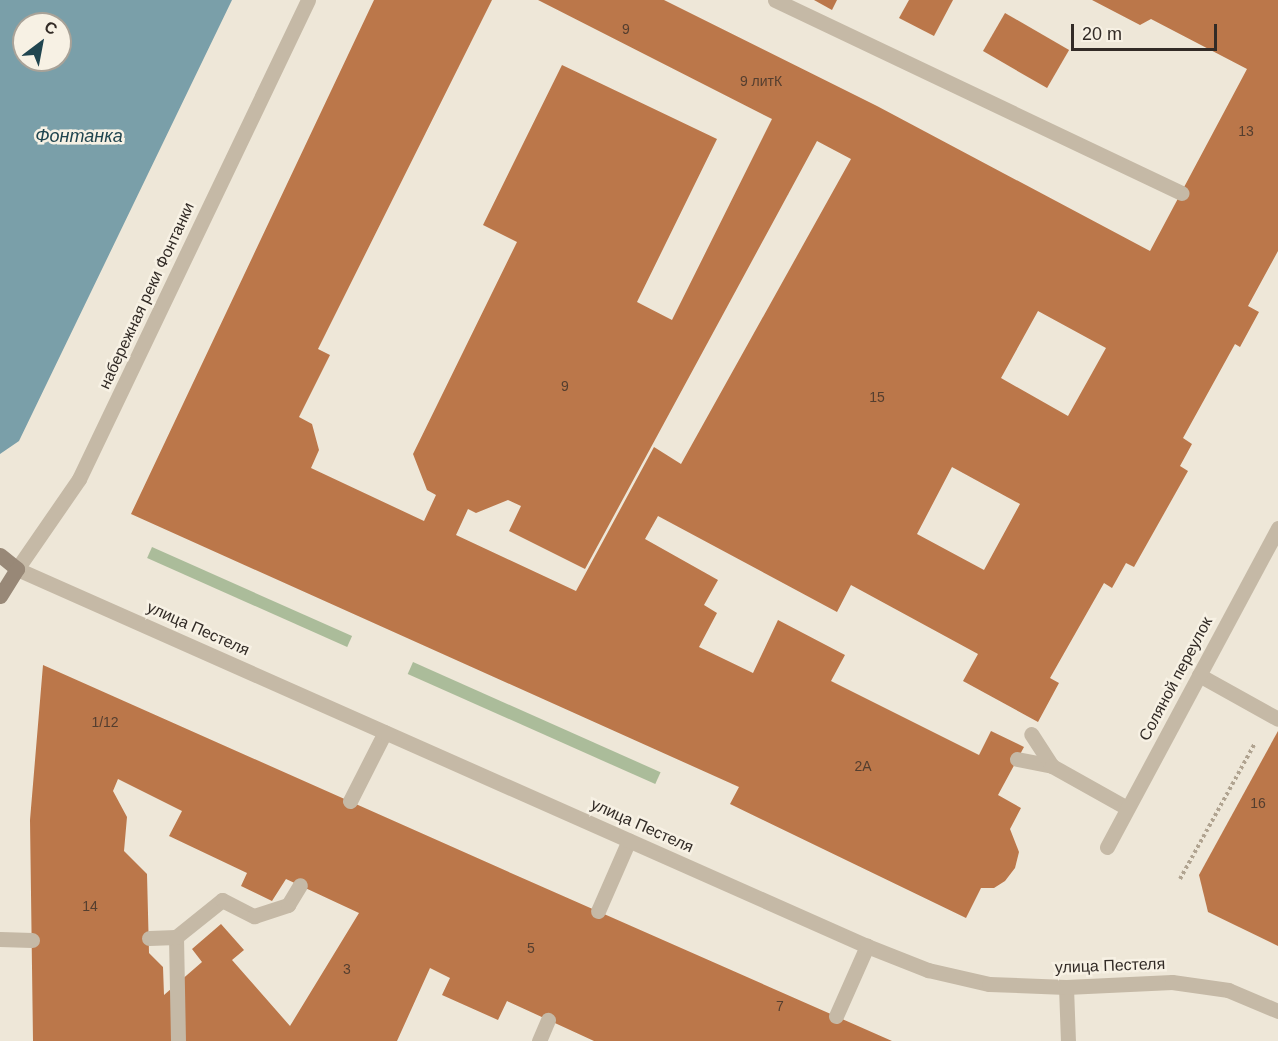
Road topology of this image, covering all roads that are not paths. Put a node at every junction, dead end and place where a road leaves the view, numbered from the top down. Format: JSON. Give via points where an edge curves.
{"nodes":[{"id":1,"x":308,"y":0,"type":"edge"},
{"id":2,"x":776,"y":0,"type":"edge"},
{"id":3,"x":1181,"y":193,"type":"dead end"},
{"id":4,"x":1278,"y":528,"type":"edge"},
{"id":5,"x":0,"y":555,"type":"edge"},
{"id":6,"x":0,"y":569,"type":"edge"},
{"id":7,"x":17,"y":569,"type":"junction"},
{"id":8,"x":0,"y":596,"type":"edge"},
{"id":9,"x":1199,"y":675,"type":"junction"},
{"id":10,"x":1274,"y":716,"type":"edge"},
{"id":11,"x":385,"y":732,"type":"junction"},
{"id":12,"x":1031,"y":734,"type":"dead end"},
{"id":13,"x":1017,"y":759,"type":"dead end"},
{"id":14,"x":1052,"y":766,"type":"junction"},
{"id":15,"x":350,"y":801,"type":"dead end"},
{"id":16,"x":1127,"y":808,"type":"junction"},
{"id":17,"x":629,"y":840,"type":"junction"},
{"id":18,"x":1107,"y":847,"type":"dead end"},
{"id":19,"x":300,"y":885,"type":"dead end"},
{"id":20,"x":598,"y":911,"type":"dead end"},
{"id":21,"x":176,"y":937,"type":"junction"},
{"id":22,"x":149,"y":938,"type":"dead end"},
{"id":23,"x":0,"y":939,"type":"edge"},
{"id":24,"x":32,"y":940,"type":"dead end"},
{"id":25,"x":867,"y":946,"type":"junction"},
{"id":26,"x":1066,"y":987,"type":"junction"},
{"id":27,"x":1278,"y":1011,"type":"edge"},
{"id":28,"x":836,"y":1016,"type":"dead end"},
{"id":29,"x":548,"y":1020,"type":"dead end"},
{"id":30,"x":178,"y":1041,"type":"edge"},
{"id":31,"x":539,"y":1041,"type":"edge"},
{"id":32,"x":1068,"y":1041,"type":"edge"}],
"edges":[{"from":1,"to":7,"type":"street","name":"набережная реки Фонтанки","via":[[80,479]]},
{"from":2,"to":3,"type":"street"},
{"from":4,"to":9,"type":"street","name":"Соляной переулок"},
{"from":5,"to":7,"type":"main road","name":"улица Пестеля"},
{"from":6,"to":7,"type":"main road","name":"улица Пестеля"},
{"from":7,"to":8,"type":"main road","name":"набережная реки Фонтанки"},
{"from":7,"to":11,"type":"street","name":"улица Пестеля"},
{"from":9,"to":10,"type":"street"},
{"from":9,"to":16,"type":"street","name":"Соляной переулок"},
{"from":11,"to":15,"type":"street"},
{"from":11,"to":17,"type":"street","name":"улица Пестеля"},
{"from":12,"to":14,"type":"street"},
{"from":13,"to":14,"type":"street"},
{"from":14,"to":16,"type":"street"},
{"from":16,"to":18,"type":"street","name":"Соляной переулок"},
{"from":17,"to":20,"type":"street"},
{"from":17,"to":25,"type":"street","name":"улица Пестеля"},
{"from":19,"to":21,"type":"street","via":[[288,905],[255,916],[222,900]]},
{"from":21,"to":22,"type":"street"},
{"from":21,"to":30,"type":"street"},
{"from":23,"to":24,"type":"street"},
{"from":25,"to":26,"type":"street","name":"улица Пестеля","via":[[928,970],[989,984]]},
{"from":25,"to":28,"type":"street"},
{"from":26,"to":27,"type":"street","name":"улица Пестеля","via":[[1172,982],[1228,990]]},
{"from":26,"to":32,"type":"street"},
{"from":29,"to":31,"type":"street"}]}
